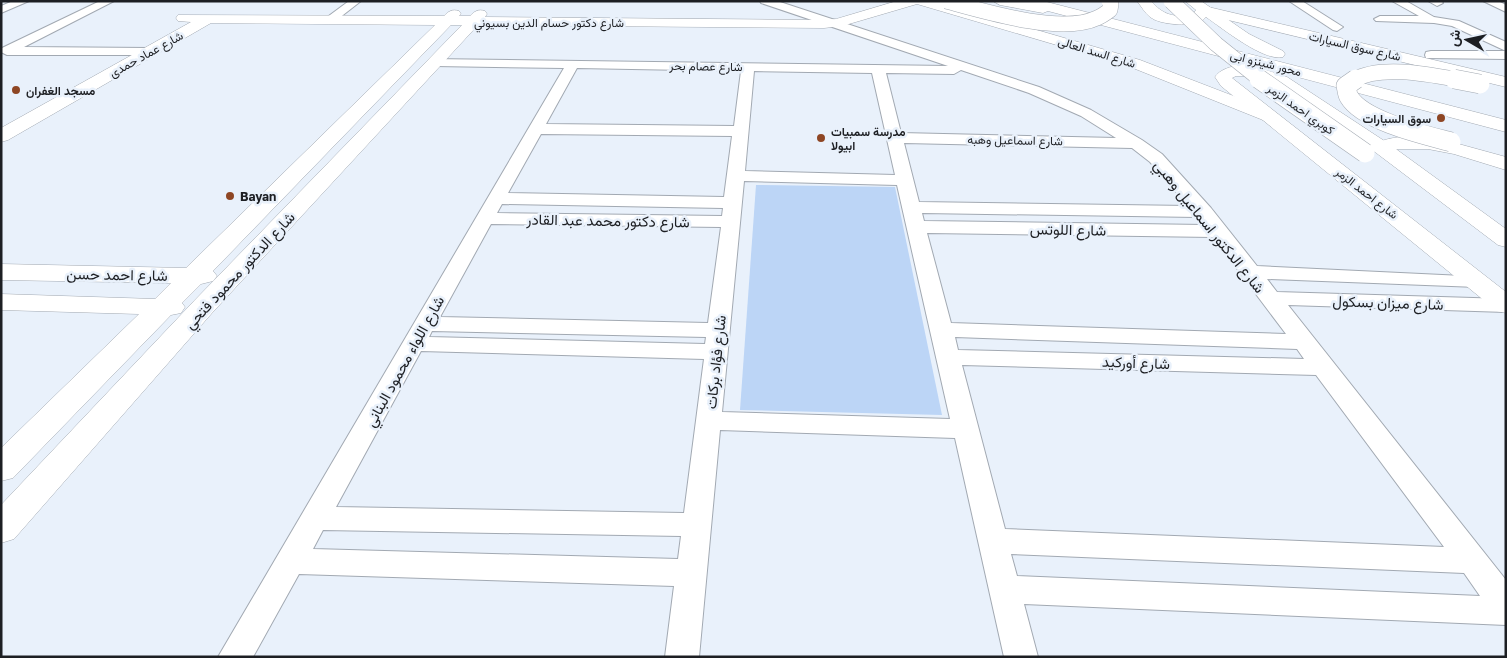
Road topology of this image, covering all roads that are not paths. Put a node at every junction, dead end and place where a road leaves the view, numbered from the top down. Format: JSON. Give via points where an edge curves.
{"nodes":[{"id":1,"x":109,"y":1,"type":"edge"},
{"id":2,"x":238,"y":1,"type":"edge"},
{"id":3,"x":356,"y":1,"type":"edge"},
{"id":4,"x":765,"y":1,"type":"edge"},
{"id":5,"x":873,"y":1,"type":"edge"},
{"id":6,"x":913,"y":1,"type":"edge"},
{"id":7,"x":921,"y":1,"type":"edge"},
{"id":8,"x":946,"y":1,"type":"edge"},
{"id":9,"x":1000,"y":1,"type":"edge"},
{"id":10,"x":1026,"y":1,"type":"edge"},
{"id":11,"x":1109,"y":1,"type":"edge"},
{"id":12,"x":1144,"y":1,"type":"edge"},
{"id":13,"x":1156,"y":1,"type":"edge"},
{"id":14,"x":1171,"y":1,"type":"edge"},
{"id":15,"x":1294,"y":1,"type":"edge"},
{"id":16,"x":1397,"y":1,"type":"edge"},
{"id":17,"x":1488,"y":1,"type":"edge"},
{"id":18,"x":13,"y":4,"type":"edge"},
{"id":19,"x":218,"y":6,"type":"edge"},
{"id":20,"x":1198,"y":6,"type":"edge"},
{"id":21,"x":1065,"y":7,"type":"edge"},
{"id":22,"x":1506,"y":9,"type":"edge"},
{"id":23,"x":1,"y":10,"type":"edge"},
{"id":24,"x":203,"y":14,"type":"junction"},
{"id":25,"x":336,"y":16,"type":"junction"},
{"id":26,"x":464,"y":17,"type":"junction"},
{"id":27,"x":812,"y":17,"type":"junction"},
{"id":28,"x":1380,"y":19,"type":"dead end"},
{"id":29,"x":1434,"y":20,"type":"junction"},
{"id":30,"x":832,"y":24,"type":"junction"},
{"id":31,"x":1337,"y":27,"type":"dead end"},
{"id":32,"x":1506,"y":47,"type":"edge"},
{"id":33,"x":3,"y":54,"type":"edge"},
{"id":34,"x":114,"y":55,"type":"junction"},
{"id":35,"x":1431,"y":55,"type":"dead end"},
{"id":36,"x":1506,"y":55,"type":"edge"},
{"id":37,"x":142,"y":56,"type":"junction"},
{"id":38,"x":1285,"y":58,"type":"junction"},
{"id":39,"x":435,"y":62,"type":"junction"},
{"id":40,"x":572,"y":64,"type":"junction"},
{"id":41,"x":748,"y":67,"type":"junction"},
{"id":42,"x":878,"y":69,"type":"junction"},
{"id":43,"x":978,"y":70,"type":"junction"},
{"id":44,"x":67,"y":81,"type":"dead end"},
{"id":45,"x":1506,"y":82,"type":"edge"},
{"id":46,"x":1506,"y":90,"type":"edge"},
{"id":47,"x":1479,"y":93,"type":"junction"},
{"id":48,"x":1430,"y":101,"type":"junction"},
{"id":49,"x":1506,"y":114,"type":"edge"},
{"id":50,"x":1269,"y":116,"type":"junction"},
{"id":51,"x":539,"y":124,"type":"junction"},
{"id":52,"x":742,"y":126,"type":"junction"},
{"id":53,"x":1506,"y":126,"type":"edge"},
{"id":54,"x":1114,"y":130,"type":"junction"},
{"id":55,"x":893,"y":132,"type":"junction"},
{"id":56,"x":1506,"y":132,"type":"edge"},
{"id":57,"x":1,"y":136,"type":"edge"},
{"id":58,"x":1136,"y":143,"type":"junction"},
{"id":59,"x":1364,"y":152,"type":"junction"},
{"id":60,"x":1506,"y":157,"type":"edge"},
{"id":61,"x":1506,"y":164,"type":"edge"},
{"id":62,"x":736,"y":176,"type":"junction"},
{"id":63,"x":905,"y":180,"type":"junction"},
{"id":64,"x":491,"y":208,"type":"junction"},
{"id":65,"x":732,"y":212,"type":"junction"},
{"id":66,"x":1204,"y":212,"type":"junction"},
{"id":67,"x":914,"y":217,"type":"junction"},
{"id":68,"x":1219,"y":232,"type":"junction"},
{"id":69,"x":1506,"y":240,"type":"edge"},
{"id":70,"x":1506,"y":262,"type":"edge"},
{"id":71,"x":1,"y":272,"type":"edge"},
{"id":72,"x":1250,"y":272,"type":"junction"},
{"id":73,"x":194,"y":276,"type":"junction"},
{"id":74,"x":233,"y":276,"type":"junction"},
{"id":75,"x":1477,"y":281,"type":"junction"},
{"id":76,"x":1506,"y":285,"type":"edge"},
{"id":77,"x":1270,"y":298,"type":"junction"},
{"id":78,"x":1,"y":302,"type":"edge"},
{"id":79,"x":1506,"y":305,"type":"edge"},
{"id":80,"x":162,"y":306,"type":"junction"},
{"id":81,"x":203,"y":307,"type":"junction"},
{"id":82,"x":424,"y":324,"type":"junction"},
{"id":83,"x":941,"y":330,"type":"junction"},
{"id":84,"x":718,"y":341,"type":"junction"},
{"id":85,"x":1304,"y":342,"type":"junction"},
{"id":86,"x":412,"y":344,"type":"junction"},
{"id":87,"x":948,"y":357,"type":"junction"},
{"id":88,"x":1324,"y":367,"type":"junction"},
{"id":89,"x":709,"y":421,"type":"junction"},
{"id":90,"x":966,"y":429,"type":"junction"},
{"id":91,"x":1,"y":469,"type":"edge"},
{"id":92,"x":315,"y":518,"type":"junction"},
{"id":93,"x":697,"y":525,"type":"junction"},
{"id":94,"x":1,"y":529,"type":"edge"},
{"id":95,"x":993,"y":541,"type":"junction"},
{"id":96,"x":290,"y":561,"type":"junction"},
{"id":97,"x":1472,"y":561,"type":"junction"},
{"id":98,"x":692,"y":573,"type":"junction"},
{"id":99,"x":1005,"y":589,"type":"junction"},
{"id":100,"x":1506,"y":604,"type":"edge"},
{"id":101,"x":1506,"y":611,"type":"edge"},
{"id":102,"x":235,"y":657,"type":"edge"},
{"id":103,"x":682,"y":657,"type":"edge"},
{"id":104,"x":1021,"y":657,"type":"edge"}],
"edges":[{"from":1,"to":33,"type":"street"},
{"from":2,"to":19,"type":"street","name":"شارع عماد حمدى"},
{"from":3,"to":25,"type":"street"},
{"from":4,"to":27,"type":"street","name":"شارع الدكتور اسماعيل وهبي"},
{"from":5,"to":27,"type":"street","name":"شارع دكتور حسام الدين بسيوني"},
{"from":6,"to":30,"type":"street","name":"شارع دكتور حسام الدين بسيوني"},
{"from":7,"to":50,"type":"street","name":"شارع السد العالى","via":[[1126,60]]},
{"from":8,"to":11,"type":"street","bridge":true,"via":[[1009,18],[1053,23],[1098,18],[1110,10]]},
{"from":9,"to":21,"type":"street"},
{"from":10,"to":21,"type":"street","name":"محور شينزو ابى"},
{"from":12,"to":20,"type":"street","via":[[1155,14],[1171,20],[1195,20]]},
{"from":13,"to":59,"type":"street","name":"كوبري احمد الزمر","via":[[1233,72]]},
{"from":14,"to":59,"type":"street","name":"كوبري احمد الزمر","bridge":true,"via":[[1236,62]]},
{"from":15,"to":31,"type":"street"},
{"from":16,"to":29,"type":"street"},
{"from":17,"to":22,"type":"street"},
{"from":18,"to":23,"type":"street"},
{"from":19,"to":24,"type":"street","name":"شارع عماد حمدى"},
{"from":19,"to":25,"type":"street","name":"شارع دكتور حسام الدين بسيوني"},
{"from":20,"to":38,"type":"street","via":[[1244,38]]},
{"from":20,"to":45,"type":"street","name":"شارع سوق السيارات"},
{"from":21,"to":38,"type":"street","name":"محور شينزو ابى"},
{"from":21,"to":48,"type":"street","name":"محور شينزو ابى"},
{"from":24,"to":25,"type":"street","name":"شارع دكتور حسام الدين بسيوني"},
{"from":24,"to":34,"type":"street","name":"شارع عماد حمدى","via":[[183,18]]},
{"from":24,"to":37,"type":"street","name":"شارع عماد حمدى"},
{"from":25,"to":26,"type":"street","name":"شارع دكتور حسام الدين بسيوني"},
{"from":26,"to":27,"type":"street","name":"شارع دكتور حسام الدين بسيوني"},
{"from":26,"to":30,"type":"street","name":"شارع دكتور حسام الدين بسيوني"},
{"from":26,"to":39,"type":"street","name":"شارع الدكتور محمود فتحي"},
{"from":26,"to":73,"type":"street","name":"شارع الدكتور محمود فتحي"},
{"from":27,"to":30,"type":"street","name":"شارع الدكتور اسماعيل وهبي"},
{"from":28,"to":29,"type":"street"},
{"from":29,"to":32,"type":"street","via":[[1461,24]]},
{"from":30,"to":43,"type":"street","name":"شارع الدكتور اسماعيل وهبي"},
{"from":33,"to":34,"type":"street"},
{"from":34,"to":37,"type":"street"},
{"from":34,"to":44,"type":"street","name":"شارع عماد حمدى"},
{"from":35,"to":36,"type":"street"},
{"from":37,"to":57,"type":"street","name":"شارع عماد حمدى"},
{"from":38,"to":48,"type":"street","name":"محور شينزو ابى"},
{"from":39,"to":40,"type":"street","name":"شارع عصام بحر"},
{"from":39,"to":74,"type":"street","name":"شارع الدكتور محمود فتحي"},
{"from":40,"to":41,"type":"street","name":"شارع عصام بحر"},
{"from":40,"to":51,"type":"street","name":"شارع اللواء محمود البناني"},
{"from":41,"to":42,"type":"street","name":"شارع عصام بحر"},
{"from":41,"to":52,"type":"street","name":"شارع فؤاد بركات"},
{"from":42,"to":43,"type":"street","name":"شارع عصام بحر"},
{"from":42,"to":55,"type":"street"},
{"from":43,"to":54,"type":"street","name":"شارع الدكتور اسماعيل وهبي","via":[[1051,97]]},
{"from":46,"to":47,"type":"street"},
{"from":47,"to":48,"type":"street"},
{"from":47,"to":60,"type":"street","bridge":true,"via":[[1427,74],[1393,73],[1357,78],[1346,86],[1348,98],[1365,111],[1394,125]]},
{"from":48,"to":49,"type":"street","name":"محور شينزو ابى"},
{"from":48,"to":53,"type":"street","name":"محور شينزو ابى"},
{"from":48,"to":56,"type":"street"},
{"from":50,"to":59,"type":"street","name":"شارع احمد الزمر","via":[[1224,80],[1224,74],[1242,71],[1268,75],[1280,81]]},
{"from":50,"to":75,"type":"street","name":"شارع احمد الزمر"},
{"from":51,"to":52,"type":"street"},
{"from":51,"to":64,"type":"street","name":"شارع اللواء محمود البناني"},
{"from":52,"to":62,"type":"street","name":"شارع فؤاد بركات"},
{"from":54,"to":55,"type":"street","name":"شارع اسماعيل وهبه"},
{"from":54,"to":58,"type":"street","name":"شارع الدكتور اسماعيل وهبي"},
{"from":55,"to":58,"type":"street","name":"شارع اسماعيل وهبه"},
{"from":55,"to":63,"type":"street"},
{"from":58,"to":66,"type":"street","name":"شارع الدكتور اسماعيل وهبي","via":[[1156,158]]},
{"from":59,"to":61,"type":"street","via":[[1401,143],[1432,145]]},
{"from":59,"to":69,"type":"street"},
{"from":59,"to":70,"type":"street"},
{"from":59,"to":76,"type":"street"},
{"from":62,"to":63,"type":"street"},
{"from":62,"to":65,"type":"street","name":"شارع فؤاد بركات"},
{"from":63,"to":67,"type":"street"},
{"from":64,"to":65,"type":"street","name":"شارع دكتور محمد عبد القادر"},
{"from":64,"to":82,"type":"street","name":"شارع اللواء محمود البناني"},
{"from":65,"to":84,"type":"street","name":"شارع فؤاد بركات"},
{"from":66,"to":67,"type":"street","name":"شارع اللوتس"},
{"from":66,"to":68,"type":"street","name":"شارع الدكتور اسماعيل وهبي"},
{"from":67,"to":68,"type":"street","name":"شارع اللوتس"},
{"from":67,"to":83,"type":"street"},
{"from":68,"to":72,"type":"street","name":"شارع الدكتور اسماعيل وهبي"},
{"from":71,"to":73,"type":"street","name":"شارع احمد حسن"},
{"from":72,"to":75,"type":"street","name":"شارع ميزان بسكول"},
{"from":72,"to":77,"type":"street","name":"شارع الدكتور اسماعيل وهبي"},
{"from":73,"to":74,"type":"street","name":"شارع احمد حسن"},
{"from":73,"to":80,"type":"street","name":"شارع الدكتور محمود فتحي"},
{"from":74,"to":81,"type":"street","name":"شارع الدكتور محمود فتحي"},
{"from":75,"to":79,"type":"street","name":"شارع احمد الزمر"},
{"from":77,"to":79,"type":"street","name":"شارع ميزان بسكول"},
{"from":77,"to":85,"type":"street","name":"شارع الدكتور اسماعيل وهبي"},
{"from":78,"to":80,"type":"street","name":"شارع احمد حسن"},
{"from":80,"to":81,"type":"street","name":"شارع احمد حسن"},
{"from":80,"to":91,"type":"street","name":"شارع الدكتور محمود فتحي"},
{"from":81,"to":94,"type":"street","name":"شارع الدكتور محمود فتحي"},
{"from":82,"to":84,"type":"street"},
{"from":82,"to":86,"type":"street","name":"شارع اللواء محمود البناني"},
{"from":83,"to":85,"type":"street","name":"شارع أوركيد"},
{"from":83,"to":87,"type":"street"},
{"from":84,"to":86,"type":"street"},
{"from":84,"to":89,"type":"street","name":"شارع فؤاد بركات"},
{"from":85,"to":88,"type":"street","name":"شارع الدكتور اسماعيل وهبي"},
{"from":86,"to":92,"type":"street","name":"شارع اللواء محمود البناني"},
{"from":87,"to":88,"type":"street","name":"شارع أوركيد"},
{"from":87,"to":90,"type":"street"},
{"from":88,"to":97,"type":"street","name":"شارع الدكتور اسماعيل وهبي"},
{"from":89,"to":90,"type":"street"},
{"from":89,"to":93,"type":"street","name":"شارع فؤاد بركات"},
{"from":90,"to":95,"type":"street"},
{"from":92,"to":93,"type":"street"},
{"from":92,"to":96,"type":"street","name":"شارع اللواء محمود البناني"},
{"from":93,"to":98,"type":"street","name":"شارع فؤاد بركات"},
{"from":95,"to":97,"type":"street"},
{"from":95,"to":99,"type":"street"},
{"from":96,"to":98,"type":"street"},
{"from":96,"to":102,"type":"street","name":"شارع اللواء محمود البناني"},
{"from":97,"to":100,"type":"street","name":"شارع الدكتور اسماعيل وهبي"},
{"from":98,"to":103,"type":"street","name":"شارع فؤاد بركات"},
{"from":99,"to":101,"type":"street"},
{"from":99,"to":104,"type":"street"}]}
